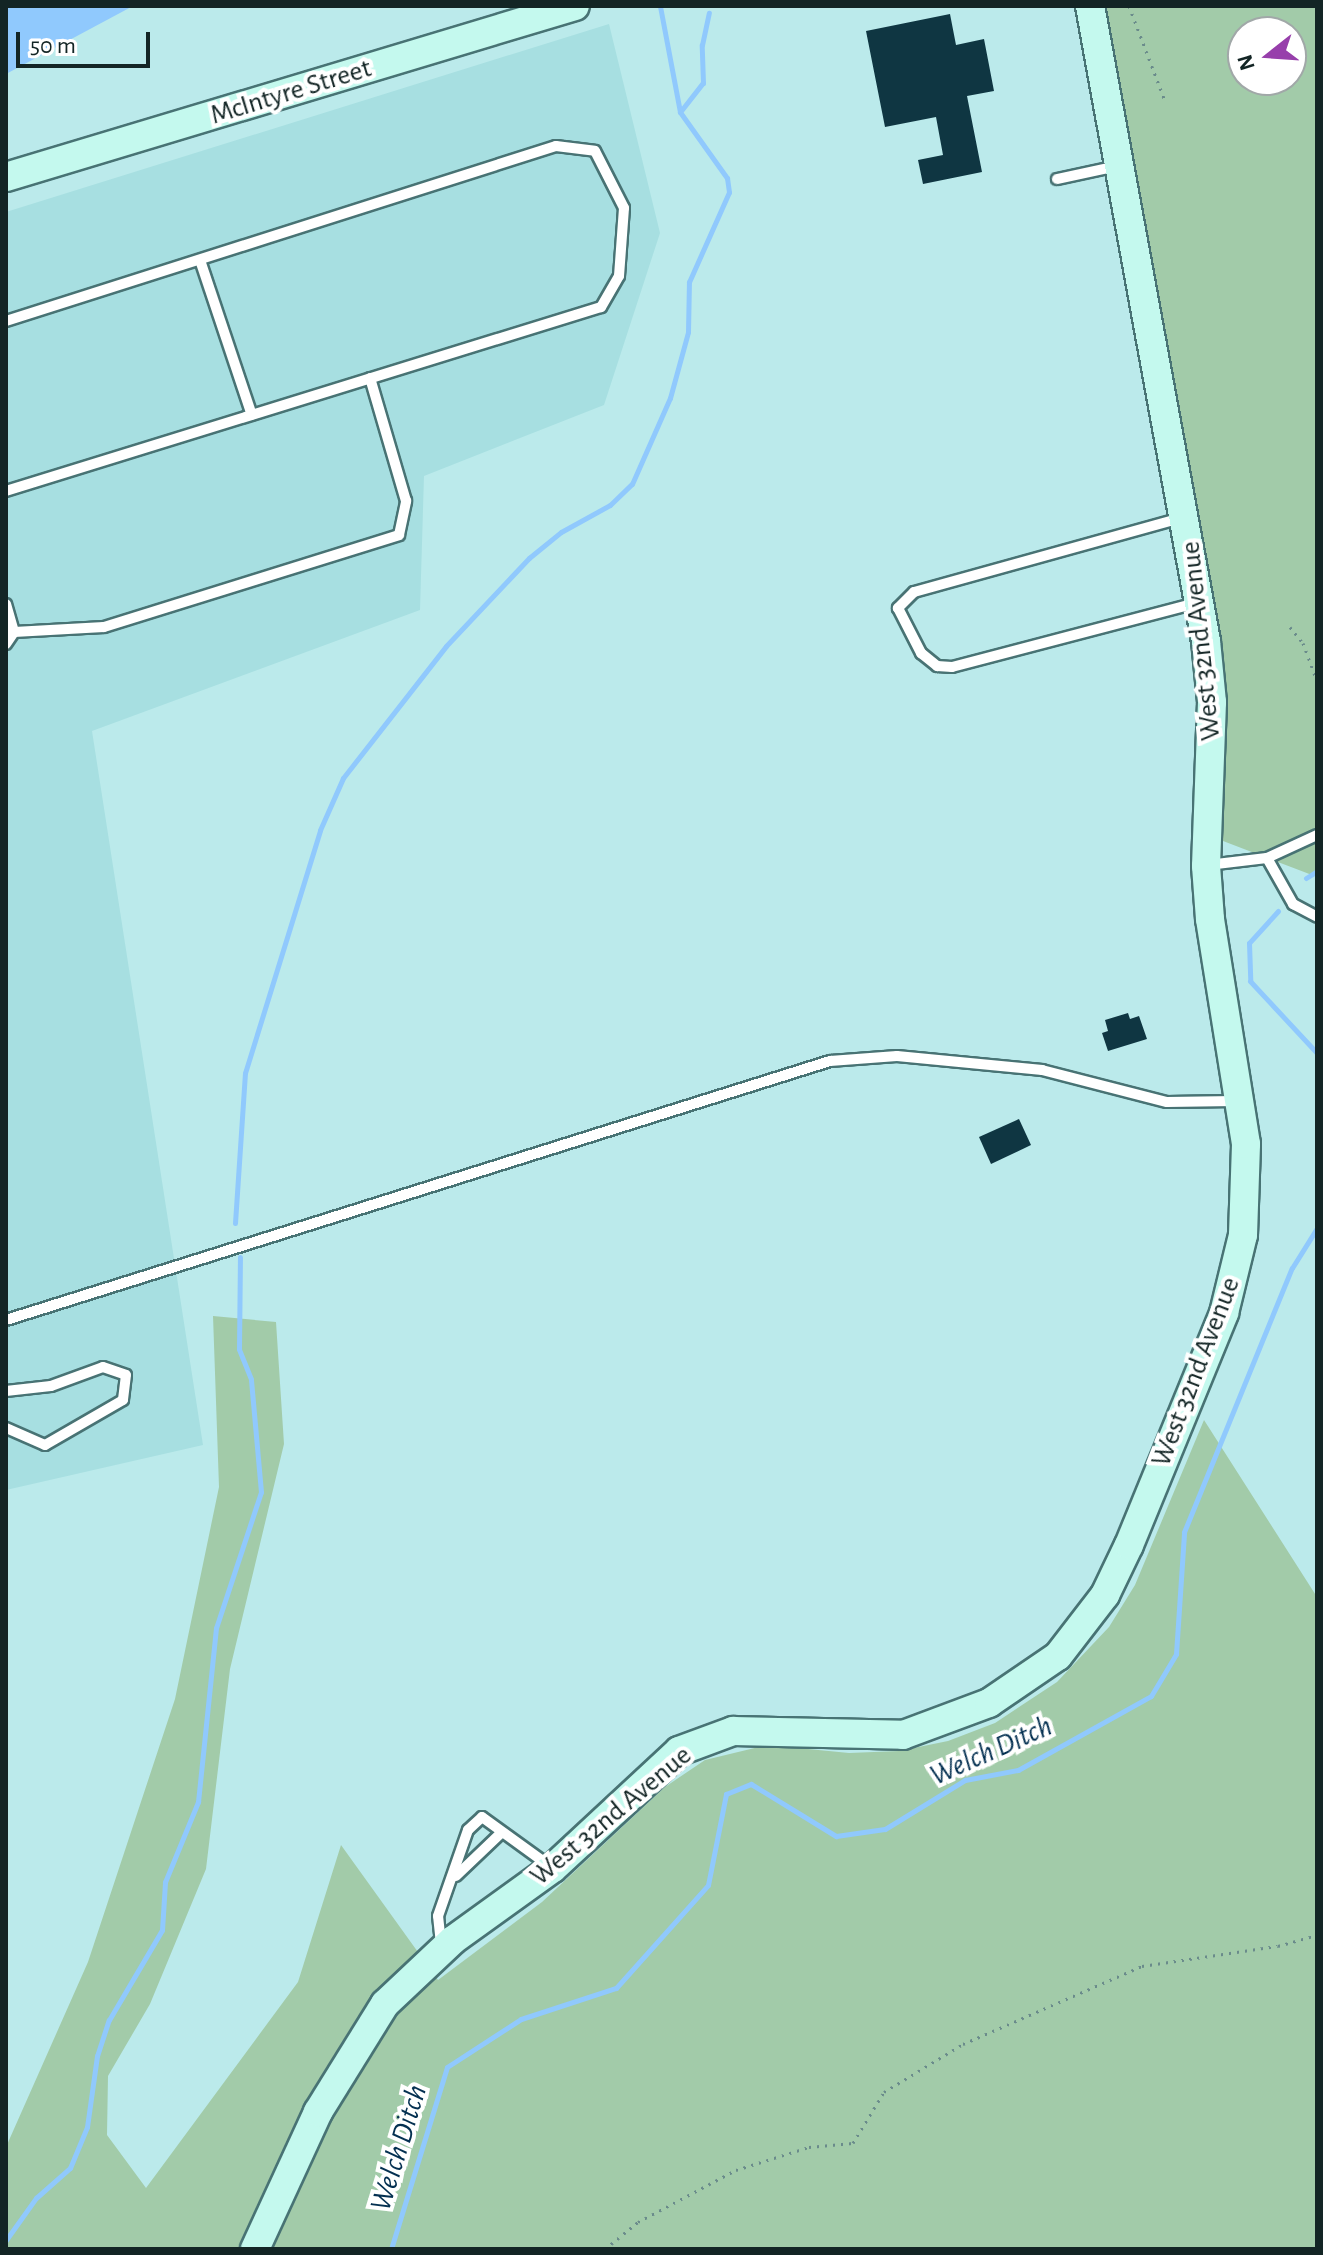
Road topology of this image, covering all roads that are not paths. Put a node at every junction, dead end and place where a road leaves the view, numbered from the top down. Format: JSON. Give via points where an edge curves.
{"nodes":[{"id":1,"x":575,"y":6,"type":"edge"},
{"id":2,"x":1090,"y":6,"type":"edge"},
{"id":3,"x":1119,"y":165,"type":"junction"},
{"id":4,"x":6,"y":177,"type":"edge"},
{"id":5,"x":1057,"y":179,"type":"dead end"},
{"id":6,"x":200,"y":260,"type":"junction"},
{"id":7,"x":6,"y":321,"type":"edge"},
{"id":8,"x":370,"y":378,"type":"junction"},
{"id":9,"x":252,"y":415,"type":"junction"},
{"id":10,"x":6,"y":491,"type":"edge"},
{"id":11,"x":1187,"y":517,"type":"junction"},
{"id":12,"x":1200,"y":602,"type":"junction"},
{"id":13,"x":6,"y":604,"type":"edge"},
{"id":14,"x":10,"y":633,"type":"edge"},
{"id":15,"x":6,"y":644,"type":"edge"},
{"id":16,"x":1317,"y":835,"type":"edge"},
{"id":17,"x":1267,"y":858,"type":"junction"},
{"id":18,"x":1206,"y":866,"type":"junction"},
{"id":19,"x":1317,"y":917,"type":"edge"},
{"id":20,"x":1239,"y":1101,"type":"junction"},
{"id":21,"x":6,"y":1320,"type":"edge"},
{"id":22,"x":6,"y":1391,"type":"edge"},
{"id":23,"x":6,"y":1428,"type":"edge"},
{"id":24,"x":500,"y":1834,"type":"junction"},
{"id":25,"x":553,"y":1868,"type":"junction"},
{"id":26,"x":455,"y":1877,"type":"junction"},
{"id":27,"x":441,"y":1949,"type":"junction"},
{"id":28,"x":255,"y":2249,"type":"edge"}],
"edges":[{"from":1,"to":4,"type":"street","name":"McIntyre Street"},
{"from":2,"to":3,"type":"street","name":"West 32nd Avenue"},
{"from":3,"to":5,"type":"lane"},
{"from":3,"to":11,"type":"street","name":"West 32nd Avenue"},
{"from":6,"to":7,"type":"lane"},
{"from":6,"to":8,"type":"lane","via":[[556,146],[595,151],[624,208],[619,276],[601,307]]},
{"from":6,"to":9,"type":"lane"},
{"from":8,"to":9,"type":"lane"},
{"from":8,"to":14,"type":"lane","via":[[406,501],[399,535],[104,627]]},
{"from":9,"to":10,"type":"lane"},
{"from":11,"to":12,"type":"street","name":"West 32nd Avenue"},
{"from":11,"to":12,"type":"lane","via":[[914,592],[898,608],[921,653],[937,666],[952,667]]},
{"from":12,"to":18,"type":"street","name":"West 32nd Avenue","via":[[1212,702]]},
{"from":13,"to":14,"type":"lane"},
{"from":14,"to":15,"type":"lane"},
{"from":16,"to":17,"type":"lane"},
{"from":17,"to":18,"type":"lane"},
{"from":17,"to":19,"type":"lane","via":[[1293,904]]},
{"from":18,"to":20,"type":"street","name":"West 32nd Avenue","via":[[1214,969]]},
{"from":20,"to":21,"type":"lane","via":[[1167,1102],[1042,1070],[897,1056],[830,1061]]},
{"from":20,"to":25,"type":"street","name":"West 32nd Avenue","via":[[1247,1201],[1224,1313],[1123,1558],[1105,1595],[1058,1656],[989,1703],[903,1735],[847,1737],[764,1729],[708,1737],[653,1773]]},
{"from":22,"to":23,"type":"lane","via":[[51,1386],[103,1367],[126,1375],[123,1400],[45,1445]]},
{"from":24,"to":25,"type":"lane"},
{"from":24,"to":26,"type":"lane"},
{"from":24,"to":26,"type":"lane","via":[[482,1817],[468,1830]]},
{"from":25,"to":27,"type":"street","name":"West 32nd Avenue"},
{"from":26,"to":27,"type":"lane","via":[[438,1916]]},
{"from":27,"to":28,"type":"street","name":"West 32nd Avenue","via":[[385,2004],[343,2066]]}]}
